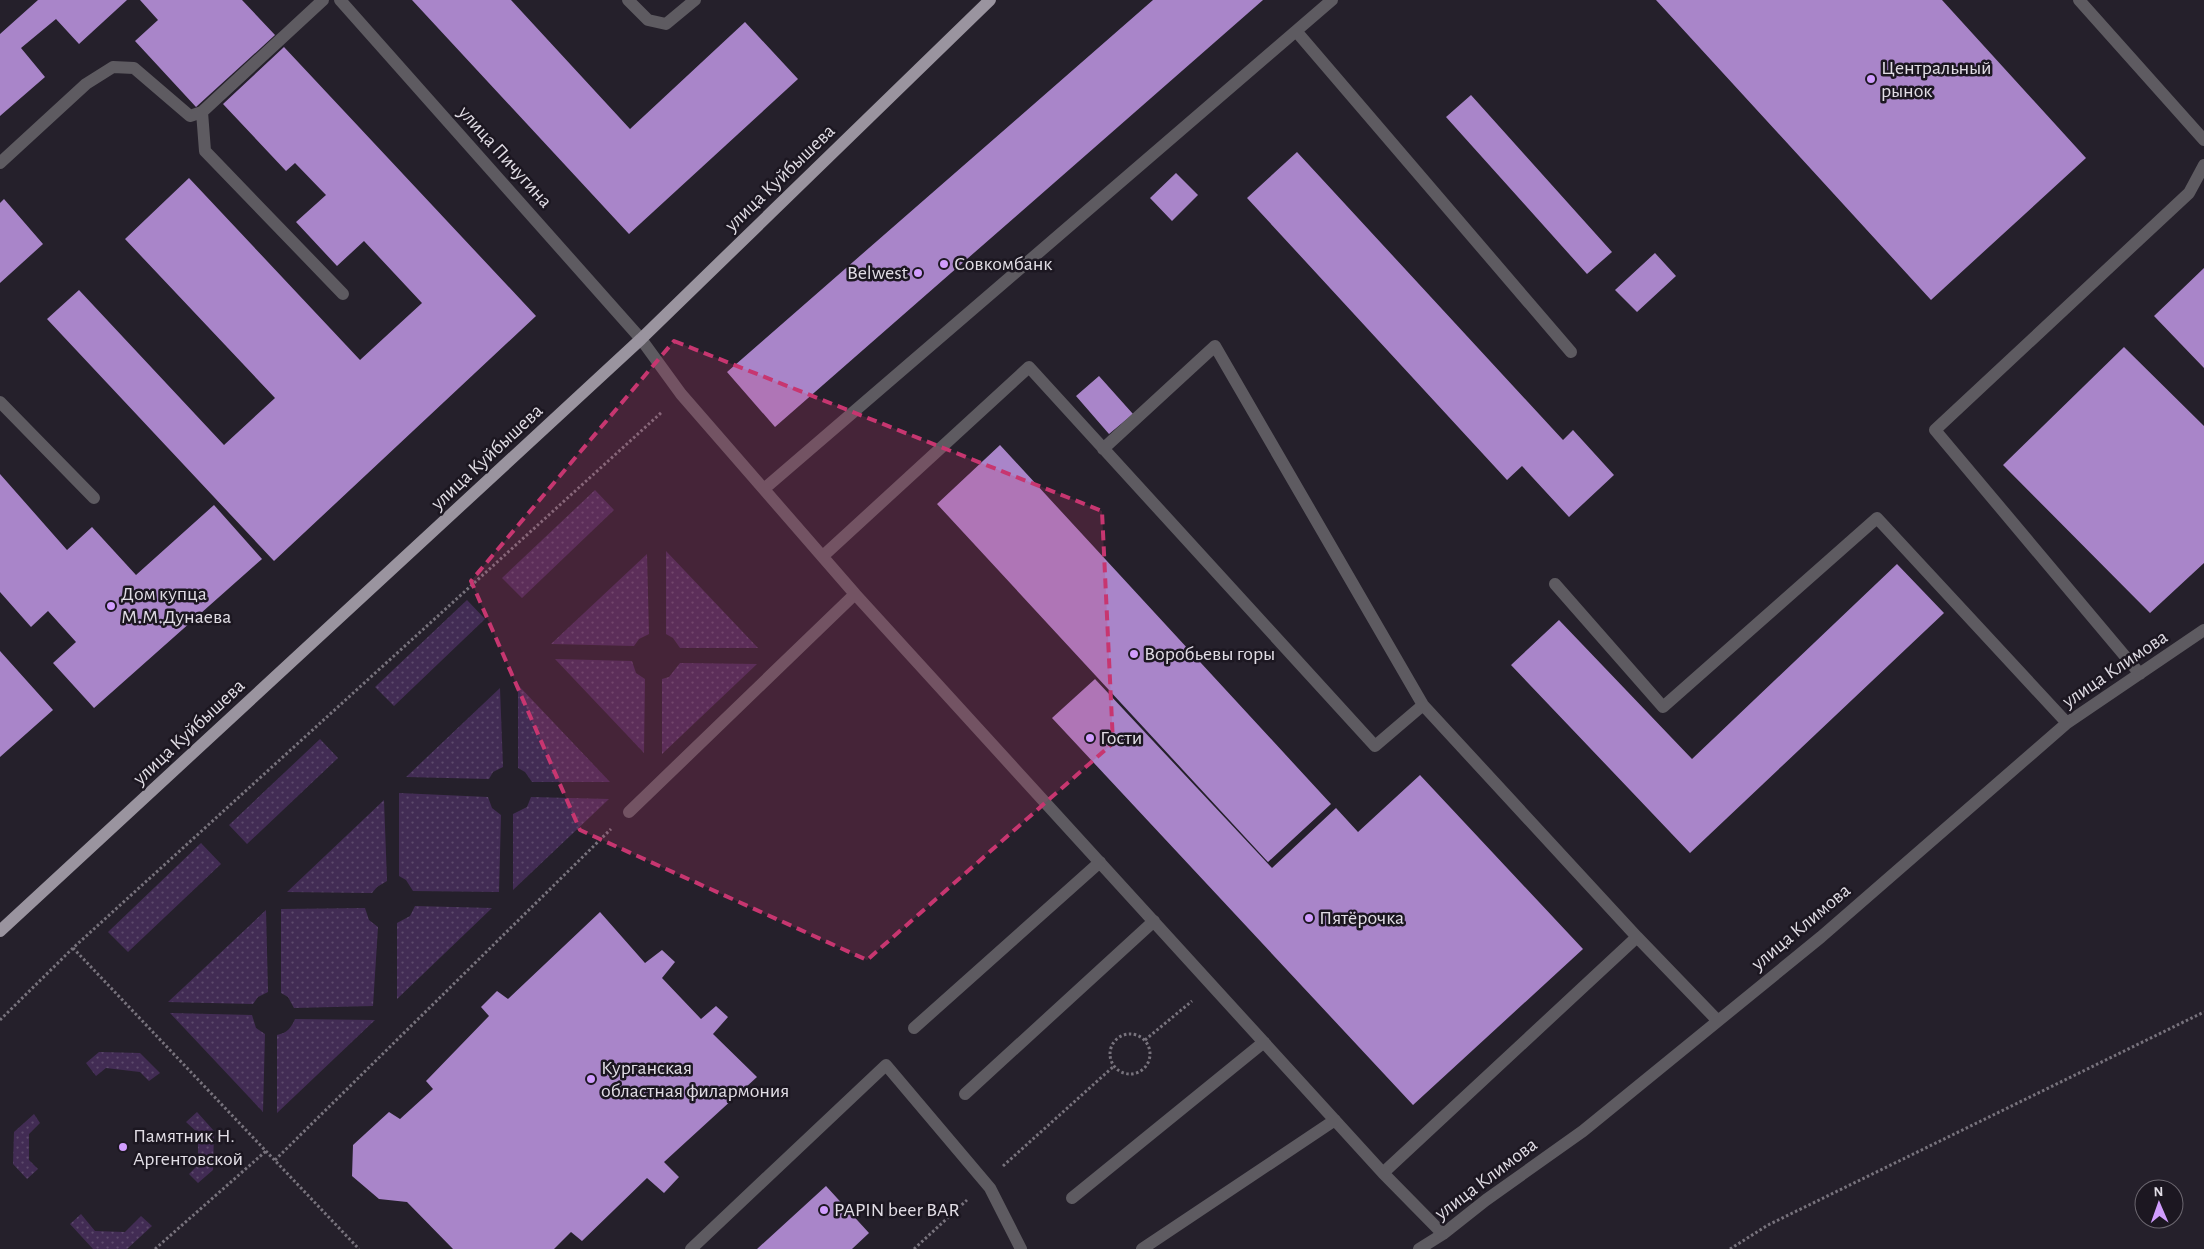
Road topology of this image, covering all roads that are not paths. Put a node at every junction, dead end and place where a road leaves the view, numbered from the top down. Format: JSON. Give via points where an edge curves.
{"nodes":[{"id":1,"x":323,"y":0,"type":"edge"},
{"id":2,"x":340,"y":0,"type":"edge"},
{"id":3,"x":628,"y":0,"type":"edge"},
{"id":4,"x":695,"y":0,"type":"edge"},
{"id":5,"x":990,"y":0,"type":"edge"},
{"id":6,"x":1332,"y":0,"type":"edge"},
{"id":7,"x":2079,"y":0,"type":"edge"},
{"id":8,"x":1296,"y":31,"type":"junction"},
{"id":9,"x":202,"y":112,"type":"junction"},
{"id":10,"x":2204,"y":140,"type":"edge"},
{"id":11,"x":0,"y":163,"type":"edge"},
{"id":12,"x":2204,"y":165,"type":"edge"},
{"id":13,"x":342,"y":294,"type":"dead end"},
{"id":14,"x":642,"y":339,"type":"junction"},
{"id":15,"x":1571,"y":352,"type":"dead end"},
{"id":16,"x":0,"y":402,"type":"edge"},
{"id":17,"x":1103,"y":449,"type":"junction"},
{"id":18,"x":764,"y":489,"type":"junction"},
{"id":19,"x":94,"y":498,"type":"dead end"},
{"id":20,"x":823,"y":556,"type":"junction"},
{"id":21,"x":1555,"y":584,"type":"dead end"},
{"id":22,"x":855,"y":594,"type":"junction"},
{"id":23,"x":2204,"y":630,"type":"edge"},
{"id":24,"x":2140,"y":674,"type":"junction"},
{"id":25,"x":1423,"y":705,"type":"junction"},
{"id":26,"x":2067,"y":723,"type":"junction"},
{"id":27,"x":629,"y":812,"type":"road end"},
{"id":28,"x":1100,"y":862,"type":"junction"},
{"id":29,"x":1154,"y":921,"type":"junction"},
{"id":30,"x":0,"y":931,"type":"edge"},
{"id":31,"x":1637,"y":937,"type":"junction"},
{"id":32,"x":1718,"y":1020,"type":"junction"},
{"id":33,"x":914,"y":1028,"type":"dead end"},
{"id":34,"x":1264,"y":1042,"type":"junction"},
{"id":35,"x":965,"y":1094,"type":"dead end"},
{"id":36,"x":1335,"y":1120,"type":"junction"},
{"id":37,"x":1383,"y":1173,"type":"junction"},
{"id":38,"x":1072,"y":1198,"type":"dead end"},
{"id":39,"x":1443,"y":1234,"type":"junction"},
{"id":40,"x":691,"y":1249,"type":"edge"},
{"id":41,"x":1022,"y":1249,"type":"edge"},
{"id":42,"x":1142,"y":1249,"type":"edge"},
{"id":43,"x":1419,"y":1249,"type":"edge"}],
"edges":[{"from":1,"to":9,"type":"street"},
{"from":2,"to":14,"type":"street","name":"улица Пичугина"},
{"from":3,"to":4,"type":"street","via":[[648,20],[666,24]]},
{"from":5,"to":14,"type":"main road","name":"улица Куйбышева"},
{"from":6,"to":8,"type":"street"},
{"from":7,"to":10,"type":"street"},
{"from":8,"to":15,"type":"street"},
{"from":8,"to":18,"type":"street"},
{"from":9,"to":11,"type":"street","via":[[190,116],[134,68],[112,67],[86,84]]},
{"from":9,"to":13,"type":"street","via":[[205,151]]},
{"from":12,"to":24,"type":"street","via":[[2189,193],[1935,430]]},
{"from":14,"to":18,"type":"street","name":"улица Пичугина","via":[[681,394]]},
{"from":14,"to":30,"type":"main road","name":"улица Куйбышева"},
{"from":16,"to":19,"type":"street"},
{"from":17,"to":20,"type":"street","via":[[1029,367]]},
{"from":17,"to":25,"type":"street","via":[[1375,746]]},
{"from":17,"to":25,"type":"street","via":[[1214,346]]},
{"from":18,"to":20,"type":"street","name":"улица Пичугина"},
{"from":20,"to":22,"type":"street","name":"улица Пичугина"},
{"from":21,"to":26,"type":"street","via":[[1663,707],[1877,518]]},
{"from":22,"to":27,"type":"street"},
{"from":22,"to":28,"type":"street","name":"улица Пичугина"},
{"from":23,"to":24,"type":"street","name":"улица Климова"},
{"from":24,"to":26,"type":"street","name":"улица Климова"},
{"from":25,"to":31,"type":"street"},
{"from":26,"to":32,"type":"street","name":"улица Климова","via":[[1828,930]]},
{"from":28,"to":29,"type":"street","name":"улица Пичугина"},
{"from":28,"to":33,"type":"street"},
{"from":29,"to":34,"type":"street","name":"улица Пичугина"},
{"from":29,"to":35,"type":"street"},
{"from":31,"to":32,"type":"street"},
{"from":31,"to":37,"type":"street"},
{"from":32,"to":39,"type":"street","name":"улица Климова","via":[[1583,1131]]},
{"from":34,"to":36,"type":"street","name":"улица Пичугина"},
{"from":34,"to":38,"type":"street"},
{"from":36,"to":37,"type":"street","name":"улица Пичугина"},
{"from":36,"to":42,"type":"street"},
{"from":37,"to":39,"type":"street","name":"улица Пичугина"},
{"from":39,"to":43,"type":"street","name":"улица Климова"},
{"from":40,"to":41,"type":"street","via":[[886,1065],[990,1188]]}]}
